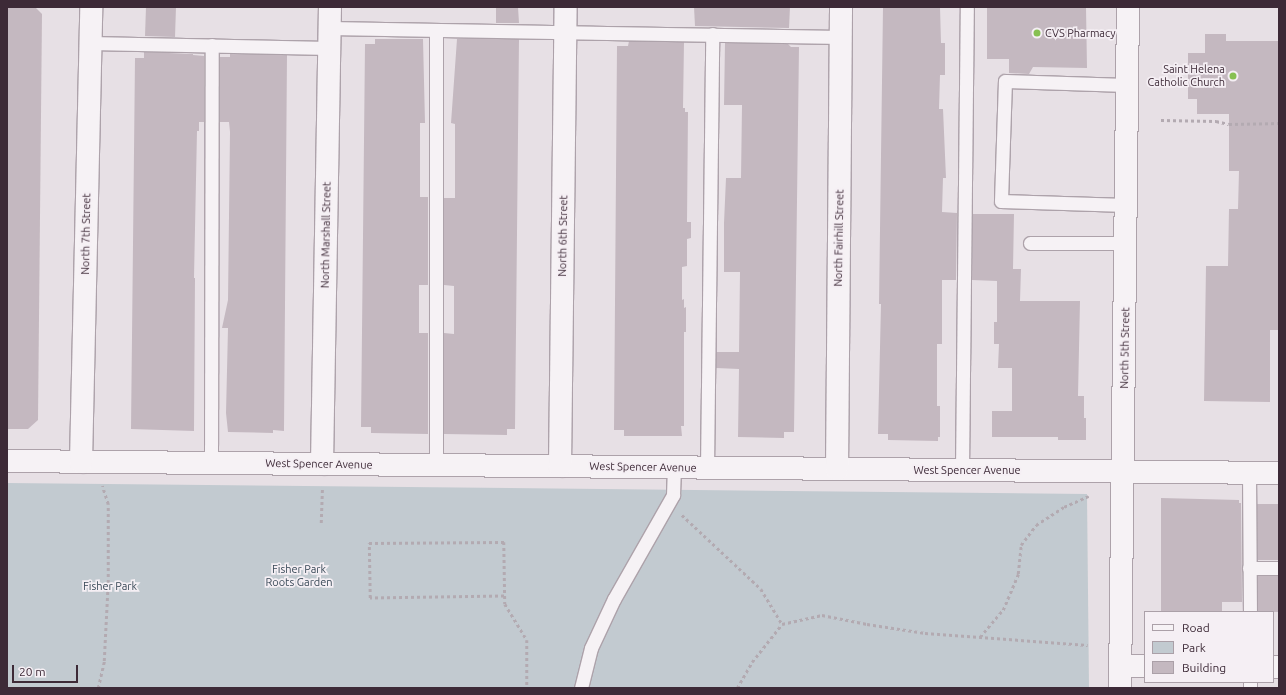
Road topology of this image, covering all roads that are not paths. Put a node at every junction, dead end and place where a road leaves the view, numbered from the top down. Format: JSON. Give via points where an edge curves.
{"nodes":[{"id":1,"x":91,"y":7,"type":"edge"},
{"id":2,"x":330,"y":7,"type":"edge"},
{"id":3,"x":566,"y":7,"type":"edge"},
{"id":4,"x":841,"y":7,"type":"edge"},
{"id":5,"x":967,"y":7,"type":"edge"},
{"id":6,"x":1128,"y":7,"type":"edge"},
{"id":7,"x":436,"y":30,"type":"junction"},
{"id":8,"x":567,"y":32,"type":"junction"},
{"id":9,"x":712,"y":34,"type":"junction"},
{"id":10,"x":841,"y":37,"type":"junction"},
{"id":11,"x":329,"y":38,"type":"junction"},
{"id":12,"x":90,"y":43,"type":"junction"},
{"id":13,"x":212,"y":45,"type":"junction"},
{"id":14,"x":1127,"y":85,"type":"junction"},
{"id":15,"x":1126,"y":204,"type":"junction"},
{"id":16,"x":1030,"y":243,"type":"dead end"},
{"id":17,"x":1126,"y":243,"type":"junction"},
{"id":18,"x":7,"y":461,"type":"edge"},
{"id":19,"x":81,"y":462,"type":"junction"},
{"id":20,"x":211,"y":463,"type":"junction"},
{"id":21,"x":322,"y":464,"type":"junction"},
{"id":22,"x":436,"y":465,"type":"junction"},
{"id":23,"x":560,"y":466,"type":"junction"},
{"id":24,"x":674,"y":467,"type":"junction"},
{"id":25,"x":707,"y":468,"type":"junction"},
{"id":26,"x":837,"y":469,"type":"junction"},
{"id":27,"x":962,"y":470,"type":"junction"},
{"id":28,"x":1123,"y":471,"type":"junction"},
{"id":29,"x":1249,"y":472,"type":"junction"},
{"id":30,"x":1279,"y":473,"type":"edge"},
{"id":31,"x":1250,"y":568,"type":"junction"},
{"id":32,"x":1279,"y":568,"type":"edge"},
{"id":33,"x":1250,"y":611,"type":"edge"},
{"id":34,"x":1120,"y":666,"type":"junction"},
{"id":35,"x":1144,"y":666,"type":"edge"},
{"id":36,"x":581,"y":688,"type":"edge"},
{"id":37,"x":1120,"y":688,"type":"edge"}],
"edges":[{"from":1,"to":12,"type":"street","name":"North 7th Street"},
{"from":2,"to":11,"type":"street","name":"North Marshall Street"},
{"from":3,"to":8,"type":"street","name":"North 6th Street"},
{"from":4,"to":10,"type":"street","name":"North Fairhill Street"},
{"from":5,"to":27,"type":"lane"},
{"from":6,"to":14,"type":"street","name":"North 5th Street"},
{"from":7,"to":8,"type":"lane"},
{"from":7,"to":11,"type":"lane"},
{"from":7,"to":22,"type":"lane"},
{"from":8,"to":9,"type":"lane"},
{"from":8,"to":23,"type":"street","name":"North 6th Street"},
{"from":9,"to":10,"type":"lane"},
{"from":9,"to":25,"type":"lane"},
{"from":10,"to":26,"type":"street","name":"North Fairhill Street"},
{"from":11,"to":13,"type":"lane"},
{"from":11,"to":21,"type":"street","name":"North Marshall Street"},
{"from":12,"to":13,"type":"lane"},
{"from":12,"to":19,"type":"street","name":"North 7th Street"},
{"from":13,"to":20,"type":"lane"},
{"from":14,"to":15,"type":"street","name":"North 5th Street"},
{"from":14,"to":15,"type":"lane","via":[[1006,81],[1001,200]]},
{"from":15,"to":17,"type":"street","name":"North 5th Street"},
{"from":16,"to":17,"type":"lane"},
{"from":17,"to":28,"type":"street","name":"North 5th Street"},
{"from":18,"to":19,"type":"street","name":"West Spencer Avenue"},
{"from":19,"to":20,"type":"street","name":"West Spencer Avenue"},
{"from":20,"to":21,"type":"street","name":"West Spencer Avenue"},
{"from":21,"to":22,"type":"street","name":"West Spencer Avenue"},
{"from":22,"to":23,"type":"street","name":"West Spencer Avenue"},
{"from":23,"to":24,"type":"street","name":"West Spencer Avenue"},
{"from":24,"to":25,"type":"street","name":"West Spencer Avenue"},
{"from":24,"to":36,"type":"lane","via":[[673,495],[614,599],[590,648]]},
{"from":25,"to":26,"type":"street","name":"West Spencer Avenue"},
{"from":26,"to":27,"type":"street","name":"West Spencer Avenue"},
{"from":27,"to":28,"type":"street","name":"West Spencer Avenue"},
{"from":28,"to":29,"type":"street","name":"West Spencer Avenue"},
{"from":28,"to":34,"type":"street","name":"North 5th Street"},
{"from":29,"to":30,"type":"street","name":"West Spencer Avenue"},
{"from":29,"to":31,"type":"lane"},
{"from":31,"to":32,"type":"lane"},
{"from":31,"to":33,"type":"lane"},
{"from":34,"to":35,"type":"street"},
{"from":34,"to":37,"type":"street","name":"North 5th Street"}]}
